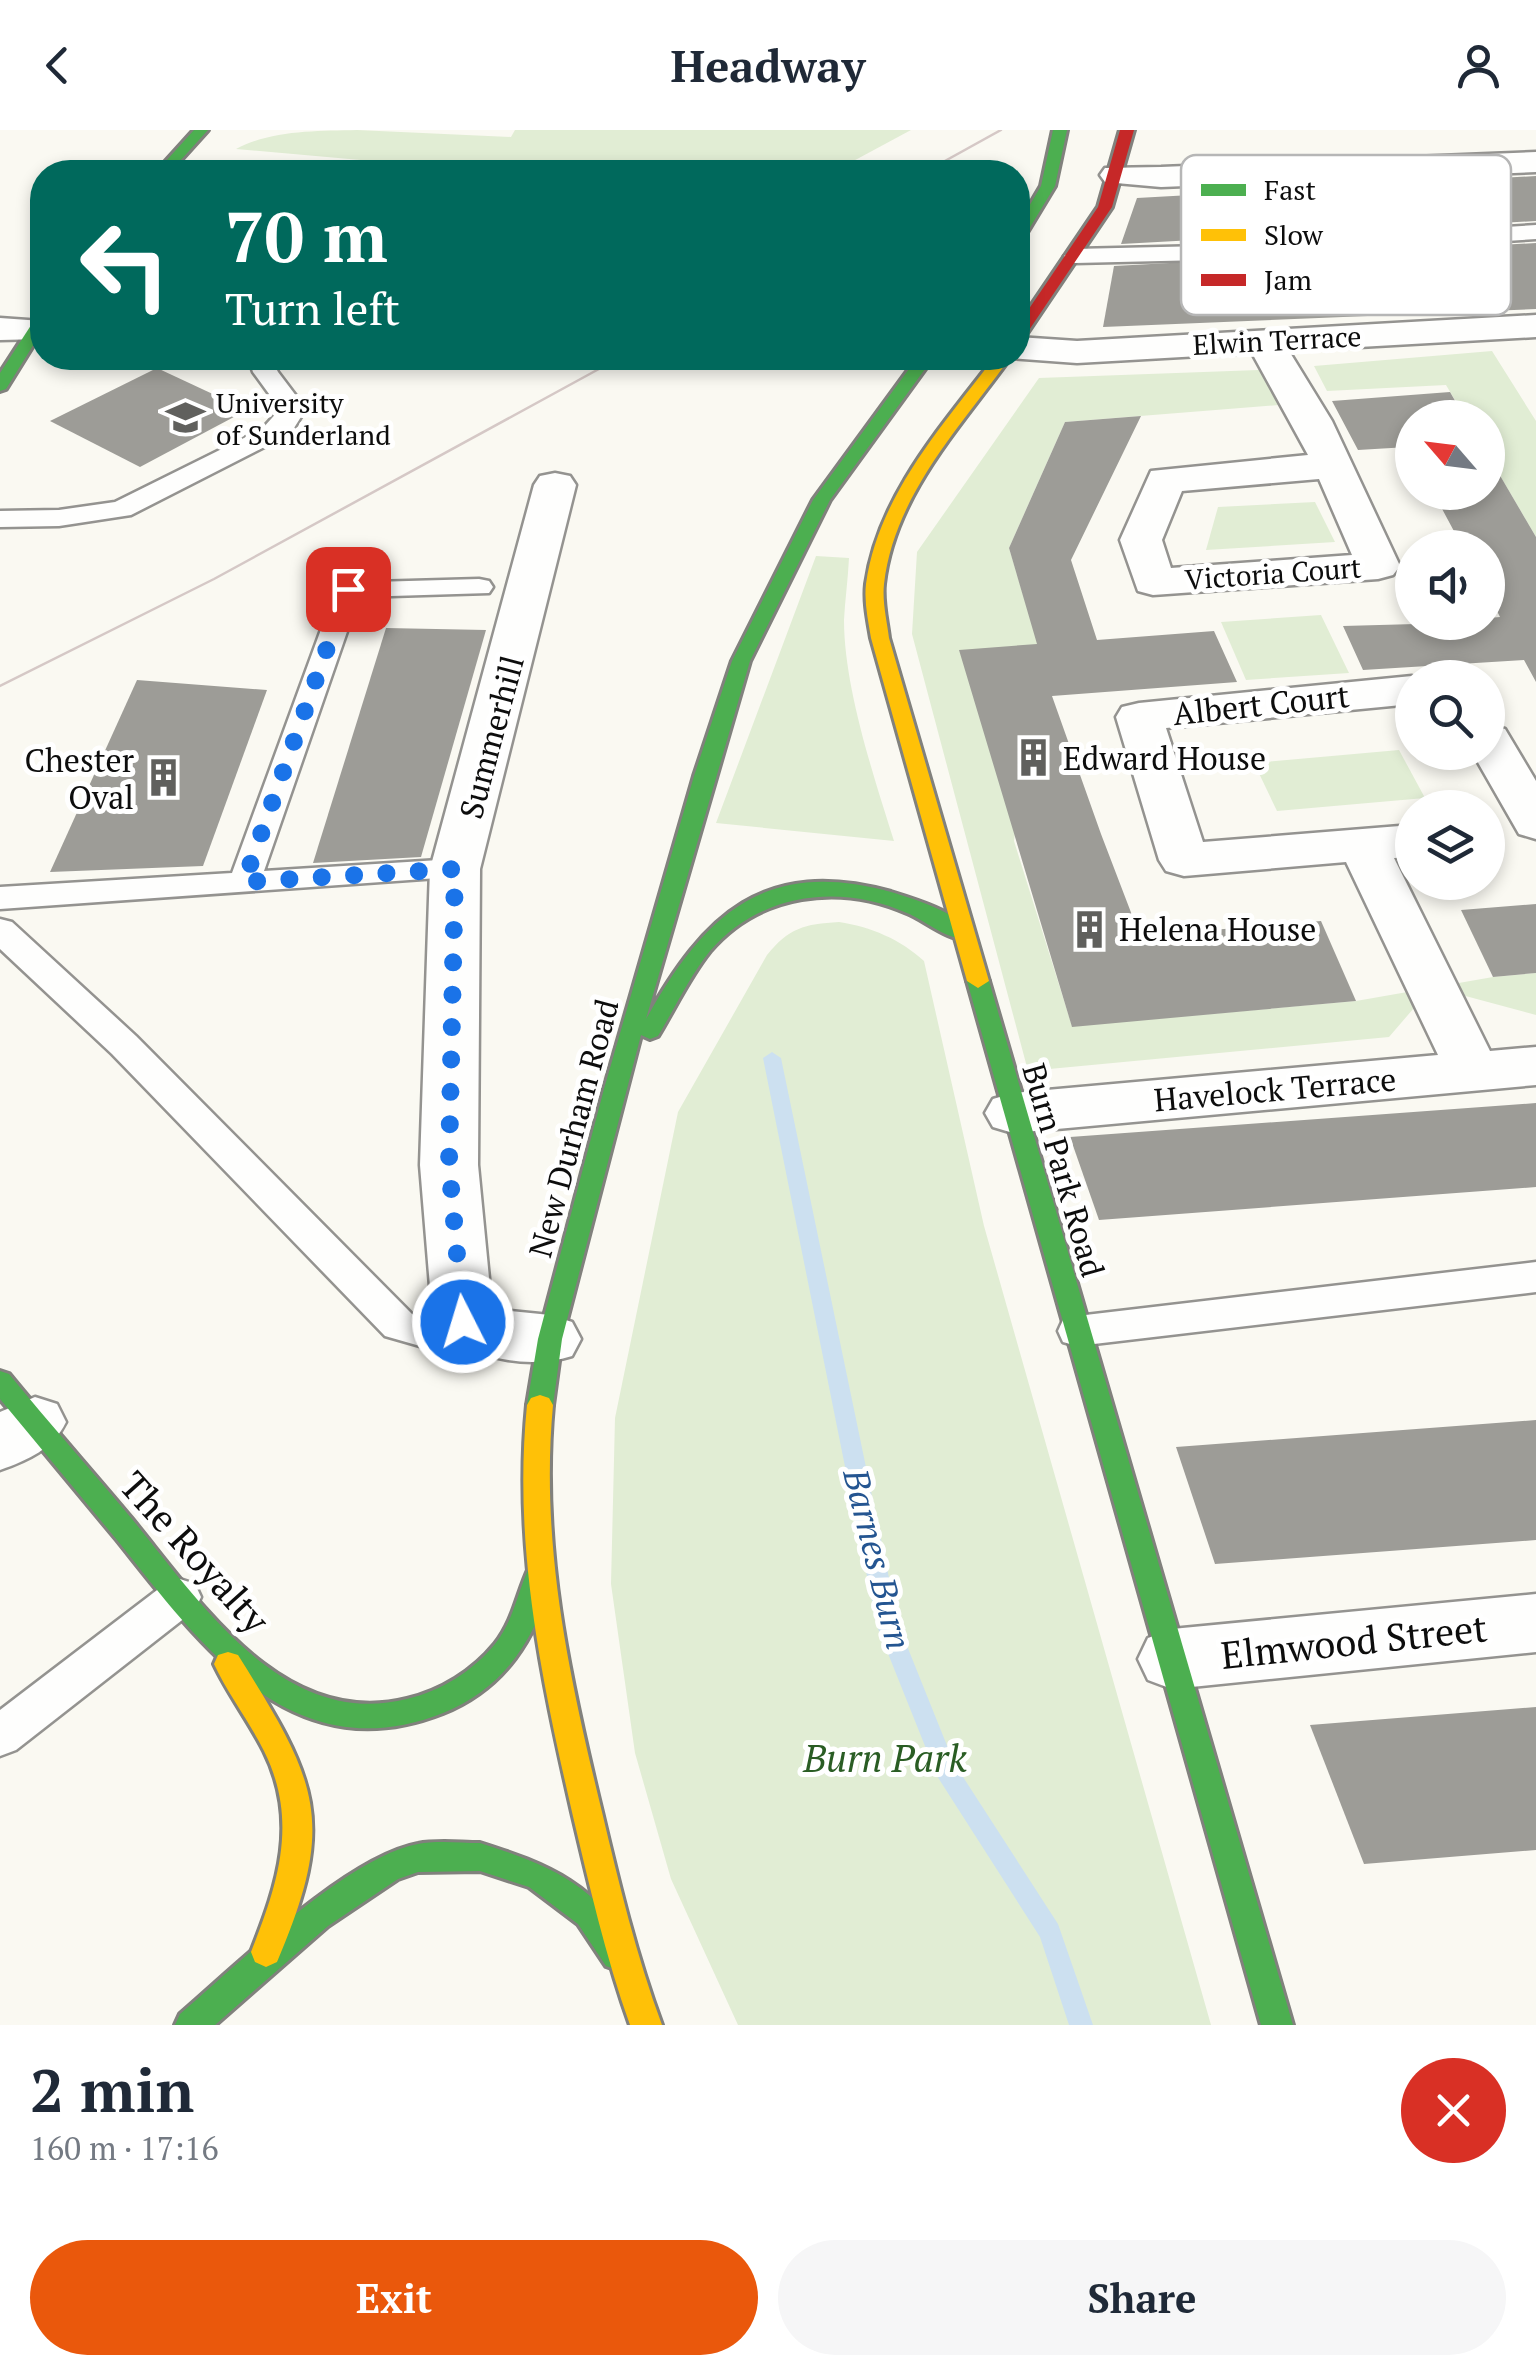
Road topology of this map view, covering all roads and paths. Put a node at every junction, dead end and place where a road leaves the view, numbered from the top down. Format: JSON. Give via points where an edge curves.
{"nodes":[{"id":1,"x":200,"y":130,"type":"edge"},
{"id":2,"x":1130,"y":132,"type":"edge"},
{"id":3,"x":1060,"y":134,"type":"edge"},
{"id":4,"x":173,"y":160,"type":"edge"},
{"id":5,"x":1536,"y":162,"type":"edge"},
{"id":6,"x":1511,"y":163,"type":"edge"},
{"id":7,"x":1117,"y":175,"type":"junction"},
{"id":8,"x":1181,"y":176,"type":"edge"},
{"id":9,"x":1030,"y":220,"type":"edge"},
{"id":10,"x":1536,"y":232,"type":"edge"},
{"id":11,"x":1511,"y":234,"type":"edge"},
{"id":12,"x":1181,"y":254,"type":"edge"},
{"id":13,"x":1074,"y":256,"type":"junction"},
{"id":14,"x":1030,"y":319,"type":"edge"},
{"id":15,"x":26,"y":326,"type":"edge"},
{"id":16,"x":1532,"y":333,"type":"edge"},
{"id":17,"x":1262,"y":340,"type":"junction"},
{"id":18,"x":1030,"y":349,"type":"edge"},
{"id":19,"x":264,"y":370,"type":"edge"},
{"id":20,"x":916,"y":370,"type":"edge"},
{"id":21,"x":994,"y":370,"type":"edge"},
{"id":22,"x":0,"y":386,"type":"edge"},
{"id":23,"x":1332,"y":465,"type":"junction"},
{"id":24,"x":556,"y":485,"type":"dead end"},
{"id":25,"x":0,"y":518,"type":"edge"},
{"id":26,"x":479,"y":587,"type":"dead end"},
{"id":27,"x":1395,"y":692,"type":"edge"},
{"id":28,"x":1505,"y":769,"type":"edge"},
{"id":29,"x":1536,"y":825,"type":"edge"},
{"id":30,"x":1505,"y":830,"type":"edge"},
{"id":31,"x":1388,"y":844,"type":"edge"},
{"id":32,"x":455,"y":869,"type":"junction"},
{"id":33,"x":244,"y":882,"type":"junction"},
{"id":34,"x":0,"y":898,"type":"edge"},
{"id":35,"x":0,"y":930,"type":"edge"},
{"id":36,"x":962,"y":932,"type":"junction"},
{"id":37,"x":1536,"y":1066,"type":"edge"},
{"id":38,"x":1473,"y":1071,"type":"junction"},
{"id":39,"x":615,"y":1089,"type":"junction"},
{"id":40,"x":1014,"y":1112,"type":"junction"},
{"id":41,"x":1536,"y":1277,"type":"edge"},
{"id":42,"x":463,"y":1322,"type":"junction"},
{"id":43,"x":1077,"y":1331,"type":"junction"},
{"id":44,"x":550,"y":1339,"type":"junction"},
{"id":45,"x":12,"y":1416,"type":"edge"},
{"id":46,"x":539,"y":1576,"type":"junction"},
{"id":47,"x":191,"y":1610,"type":"junction"},
{"id":48,"x":1536,"y":1623,"type":"edge"},
{"id":49,"x":1172,"y":1659,"type":"junction"},
{"id":50,"x":0,"y":1736,"type":"edge"},
{"id":51,"x":262,"y":1959,"type":"junction"},
{"id":52,"x":626,"y":1971,"type":"junction"},
{"id":53,"x":191,"y":2025,"type":"edge"},
{"id":54,"x":646,"y":2025,"type":"edge"},
{"id":55,"x":1277,"y":2025,"type":"edge"}],
"edges":[{"from":1,"to":4,"type":"main road"},
{"from":2,"to":7,"type":"main road"},
{"from":3,"to":9,"type":"main road","via":[[1054,171]]},
{"from":5,"to":6,"type":"street"},
{"from":7,"to":8,"type":"street"},
{"from":7,"to":13,"type":"main road"},
{"from":10,"to":11,"type":"lane"},
{"from":12,"to":13,"type":"lane"},
{"from":13,"to":14,"type":"main road"},
{"from":15,"to":22,"type":"main road"},
{"from":16,"to":17,"type":"street","name":"Elwin Terrace"},
{"from":17,"to":18,"type":"street","name":"Elwin Terrace"},
{"from":17,"to":23,"type":"street","name":"Victoria Court","via":[[1294,383]]},
{"from":19,"to":25,"type":"lane","via":[[293,409],[271,434],[122,509]]},
{"from":20,"to":39,"type":"main road","name":"New Durham Road","via":[[822,500],[741,661]]},
{"from":21,"to":36,"type":"main road","name":"Burn Park Road","via":[[904,497],[882,546],[875,588],[880,638]]},
{"from":23,"to":23,"type":"street","name":"Victoria Court","via":[[1378,566],[1153,582],[1140,540],[1166,480]]},
{"from":24,"to":32,"type":"street","name":"Summerhill"},
{"from":26,"to":33,"type":"lane","via":[[348,589]]},
{"from":27,"to":31,"type":"street","name":"Albert Court","via":[[1139,717],[1184,860]]},
{"from":28,"to":29,"type":"street"},
{"from":29,"to":30,"type":"street"},
{"from":31,"to":38,"type":"street","name":"Albert Court"},
{"from":32,"to":33,"type":"lane"},
{"from":32,"to":42,"type":"street","name":"Summerhill","via":[[449,1164]]},
{"from":33,"to":34,"type":"lane"},
{"from":35,"to":42,"type":"lane","via":[[124,1045],[400,1325],[427,1333]]},
{"from":36,"to":39,"type":"main road","via":[[926,908],[864,889],[803,890],[750,906],[696,956]]},
{"from":36,"to":40,"type":"main road","name":"Burn Park Road"},
{"from":37,"to":38,"type":"street","name":"Havelock Terrace"},
{"from":38,"to":40,"type":"street","name":"Havelock Terrace"},
{"from":39,"to":44,"type":"main road","name":"New Durham Road"},
{"from":40,"to":43,"type":"main road","name":"Burn Park Road"},
{"from":41,"to":43,"type":"lane"},
{"from":42,"to":44,"type":"street","via":[[492,1335]]},
{"from":43,"to":49,"type":"main road","name":"Burn Park Road"},
{"from":44,"to":46,"type":"main road","name":"New Durham Road","via":[[538,1453]]},
{"from":45,"to":47,"type":"main road","name":"The Royalty"},
{"from":46,"to":47,"type":"main road","name":"The Royalty","via":[[524,1631],[484,1676],[432,1706],[396,1716],[312,1708],[275,1686]]},
{"from":46,"to":52,"type":"main road","name":"New Durham Road","via":[[564,1725]]},
{"from":47,"to":50,"type":"lane"},
{"from":47,"to":51,"type":"main road","via":[[287,1759],[303,1812],[302,1857]]},
{"from":48,"to":49,"type":"street","name":"Elmwood Street"},
{"from":49,"to":55,"type":"main road","name":"Burn Park Road"},
{"from":51,"to":52,"type":"main road","via":[[326,1908],[402,1862],[474,1856],[547,1879],[580,1903]]},
{"from":51,"to":53,"type":"main road"},
{"from":52,"to":54,"type":"main road","name":"New Durham Road"}]}
